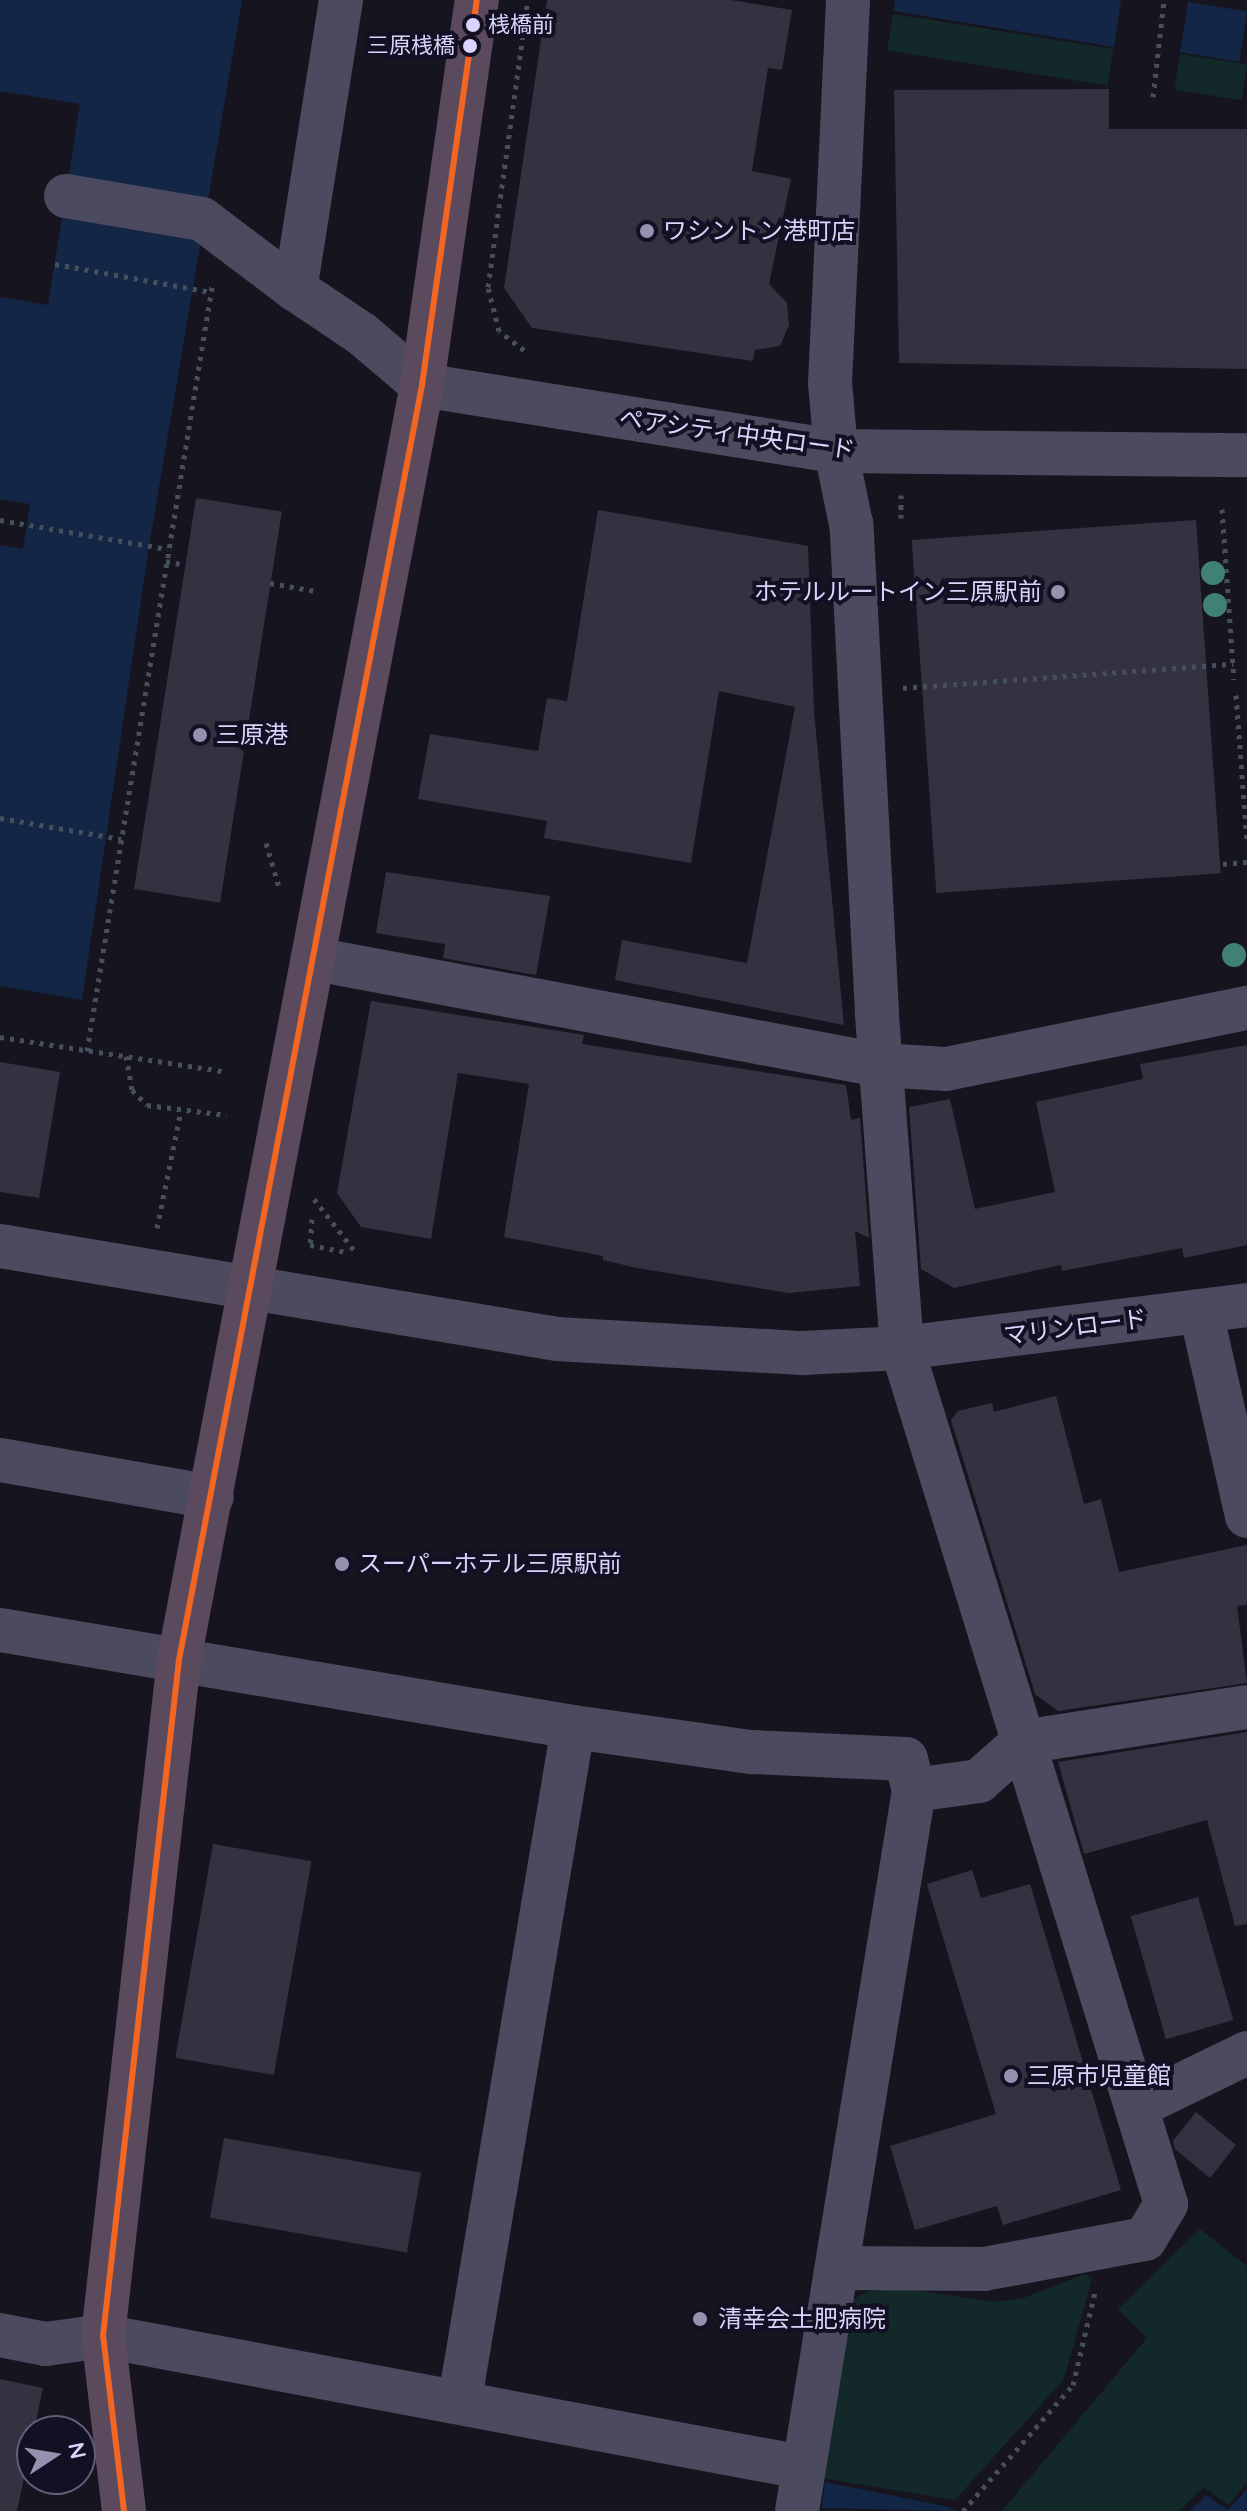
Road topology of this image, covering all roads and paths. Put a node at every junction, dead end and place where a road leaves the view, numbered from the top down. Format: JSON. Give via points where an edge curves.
{"nodes":[{"id":1,"x":341,"y":0,"type":"edge"},
{"id":2,"x":477,"y":0,"type":"edge"},
{"id":3,"x":528,"y":0,"type":"edge"},
{"id":4,"x":848,"y":0,"type":"edge"},
{"id":5,"x":1164,"y":0,"type":"edge"},
{"id":6,"x":1153,"y":97,"type":"dead end"},
{"id":7,"x":66,"y":196,"type":"dead end"},
{"id":8,"x":212,"y":226,"type":"junction"},
{"id":9,"x":55,"y":264,"type":"dead end"},
{"id":10,"x":295,"y":289,"type":"junction"},
{"id":11,"x":211,"y":292,"type":"junction"},
{"id":12,"x":524,"y":350,"type":"dead end"},
{"id":13,"x":422,"y":385,"type":"junction"},
{"id":14,"x":836,"y":451,"type":"junction"},
{"id":15,"x":1247,"y":455,"type":"edge"},
{"id":16,"x":1222,"y":509,"type":"dead end"},
{"id":17,"x":0,"y":520,"type":"edge"},
{"id":18,"x":168,"y":549,"type":"junction"},
{"id":19,"x":166,"y":561,"type":"junction"},
{"id":20,"x":185,"y":565,"type":"dead end"},
{"id":21,"x":270,"y":583,"type":"dead end"},
{"id":22,"x":315,"y":591,"type":"dead end"},
{"id":23,"x":1233,"y":664,"type":"junction"},
{"id":24,"x":1234,"y":680,"type":"dead end"},
{"id":25,"x":858,"y":692,"type":"junction"},
{"id":26,"x":1236,"y":695,"type":"dead end"},
{"id":27,"x":0,"y":818,"type":"edge"},
{"id":28,"x":122,"y":839,"type":"junction"},
{"id":29,"x":1247,"y":842,"type":"edge"},
{"id":30,"x":1247,"y":862,"type":"edge"},
{"id":31,"x":1223,"y":864,"type":"dead end"},
{"id":32,"x":315,"y":959,"type":"junction"},
{"id":33,"x":1247,"y":1008,"type":"edge"},
{"id":34,"x":0,"y":1037,"type":"edge"},
{"id":35,"x":87,"y":1051,"type":"junction"},
{"id":36,"x":126,"y":1056,"type":"junction"},
{"id":37,"x":880,"y":1065,"type":"junction"},
{"id":38,"x":223,"y":1071,"type":"dead end"},
{"id":39,"x":181,"y":1110,"type":"junction"},
{"id":40,"x":226,"y":1115,"type":"dead end"},
{"id":41,"x":316,"y":1187,"type":"dead end"},
{"id":42,"x":314,"y":1202,"type":"junction"},
{"id":43,"x":155,"y":1237,"type":"dead end"},
{"id":44,"x":0,"y":1246,"type":"edge"},
{"id":45,"x":354,"y":1250,"type":"dead end"},
{"id":46,"x":345,"y":1252,"type":"dead end"},
{"id":47,"x":252,"y":1289,"type":"junction"},
{"id":48,"x":1247,"y":1305,"type":"edge"},
{"id":49,"x":1201,"y":1312,"type":"junction"},
{"id":50,"x":902,"y":1348,"type":"junction"},
{"id":51,"x":0,"y":1460,"type":"edge"},
{"id":52,"x":212,"y":1497,"type":"junction"},
{"id":53,"x":1247,"y":1516,"type":"edge"},
{"id":54,"x":0,"y":1630,"type":"edge"},
{"id":55,"x":179,"y":1660,"type":"junction"},
{"id":56,"x":1247,"y":1707,"type":"edge"},
{"id":57,"x":573,"y":1727,"type":"junction"},
{"id":58,"x":1023,"y":1742,"type":"junction"},
{"id":59,"x":914,"y":1790,"type":"junction"},
{"id":60,"x":1247,"y":2053,"type":"edge"},
{"id":61,"x":1140,"y":2105,"type":"junction"},
{"id":62,"x":1105,"y":2246,"type":"junction"},
{"id":63,"x":837,"y":2268,"type":"junction"},
{"id":64,"x":0,"y":2335,"type":"edge"},
{"id":65,"x":103,"y":2336,"type":"junction"},
{"id":66,"x":460,"y":2399,"type":"junction"},
{"id":67,"x":801,"y":2467,"type":"junction"},
{"id":68,"x":124,"y":2511,"type":"edge"},
{"id":69,"x":797,"y":2511,"type":"edge"},
{"id":70,"x":963,"y":2511,"type":"edge"}],
"edges":[{"from":1,"to":10,"type":"street"},
{"from":2,"to":13,"type":"highway"},
{"from":3,"to":12,"type":"path","via":[[488,287],[499,331]]},
{"from":4,"to":14,"type":"street","via":[[830,383]]},
{"from":5,"to":6,"type":"path"},
{"from":7,"to":8,"type":"street"},
{"from":8,"to":10,"type":"street"},
{"from":8,"to":11,"type":"path"},
{"from":9,"to":11,"type":"path"},
{"from":10,"to":13,"type":"street","via":[[362,334]]},
{"from":11,"to":18,"type":"path"},
{"from":13,"to":14,"type":"street","name":"ペアシティ中央ロード"},
{"from":13,"to":32,"type":"highway"},
{"from":14,"to":15,"type":"street","name":"ペアシティ中央ロード"},
{"from":14,"to":25,"type":"street","via":[[851,524]]},
{"from":16,"to":23,"type":"path"},
{"from":17,"to":18,"type":"path"},
{"from":18,"to":19,"type":"path"},
{"from":19,"to":20,"type":"path"},
{"from":19,"to":28,"type":"path"},
{"from":21,"to":22,"type":"path"},
{"from":23,"to":24,"type":"path"},
{"from":23,"to":25,"type":"path"},
{"from":25,"to":37,"type":"street"},
{"from":26,"to":29,"type":"path"},
{"from":27,"to":28,"type":"path"},
{"from":28,"to":35,"type":"path"},
{"from":30,"to":31,"type":"path"},
{"from":32,"to":37,"type":"street"},
{"from":32,"to":47,"type":"highway"},
{"from":33,"to":37,"type":"street","via":[[946,1069]]},
{"from":34,"to":35,"type":"path"},
{"from":35,"to":36,"type":"path"},
{"from":36,"to":38,"type":"path"},
{"from":36,"to":39,"type":"path","via":[[132,1090],[147,1105]]},
{"from":37,"to":50,"type":"street"},
{"from":39,"to":40,"type":"path"},
{"from":39,"to":43,"type":"path"},
{"from":41,"to":42,"type":"path"},
{"from":42,"to":45,"type":"path"},
{"from":42,"to":46,"type":"path","via":[[310,1245]]},
{"from":44,"to":47,"type":"street","name":"マリンロード"},
{"from":47,"to":50,"type":"street","name":"マリンロード","via":[[557,1339],[803,1353]]},
{"from":47,"to":52,"type":"highway"},
{"from":48,"to":49,"type":"street","name":"マリンロード"},
{"from":49,"to":50,"type":"street","name":"マリンロード"},
{"from":49,"to":53,"type":"street"},
{"from":50,"to":58,"type":"street"},
{"from":51,"to":52,"type":"street"},
{"from":52,"to":55,"type":"highway"},
{"from":54,"to":55,"type":"street"},
{"from":55,"to":57,"type":"street"},
{"from":55,"to":65,"type":"highway"},
{"from":56,"to":58,"type":"street"},
{"from":57,"to":59,"type":"street","via":[[752,1752],[906,1759]]},
{"from":57,"to":66,"type":"street"},
{"from":58,"to":59,"type":"street","via":[[979,1781]]},
{"from":58,"to":61,"type":"street"},
{"from":59,"to":63,"type":"street"},
{"from":60,"to":61,"type":"street"},
{"from":61,"to":62,"type":"street","via":[[1166,2204],[1145,2239]]},
{"from":62,"to":63,"type":"street","via":[[984,2269]]},
{"from":62,"to":70,"type":"path","via":[[1073,2385]]},
{"from":63,"to":67,"type":"street"},
{"from":64,"to":65,"type":"street","via":[[46,2344]]},
{"from":65,"to":66,"type":"street"},
{"from":65,"to":68,"type":"highway"},
{"from":66,"to":67,"type":"street"},
{"from":67,"to":69,"type":"street"}]}
